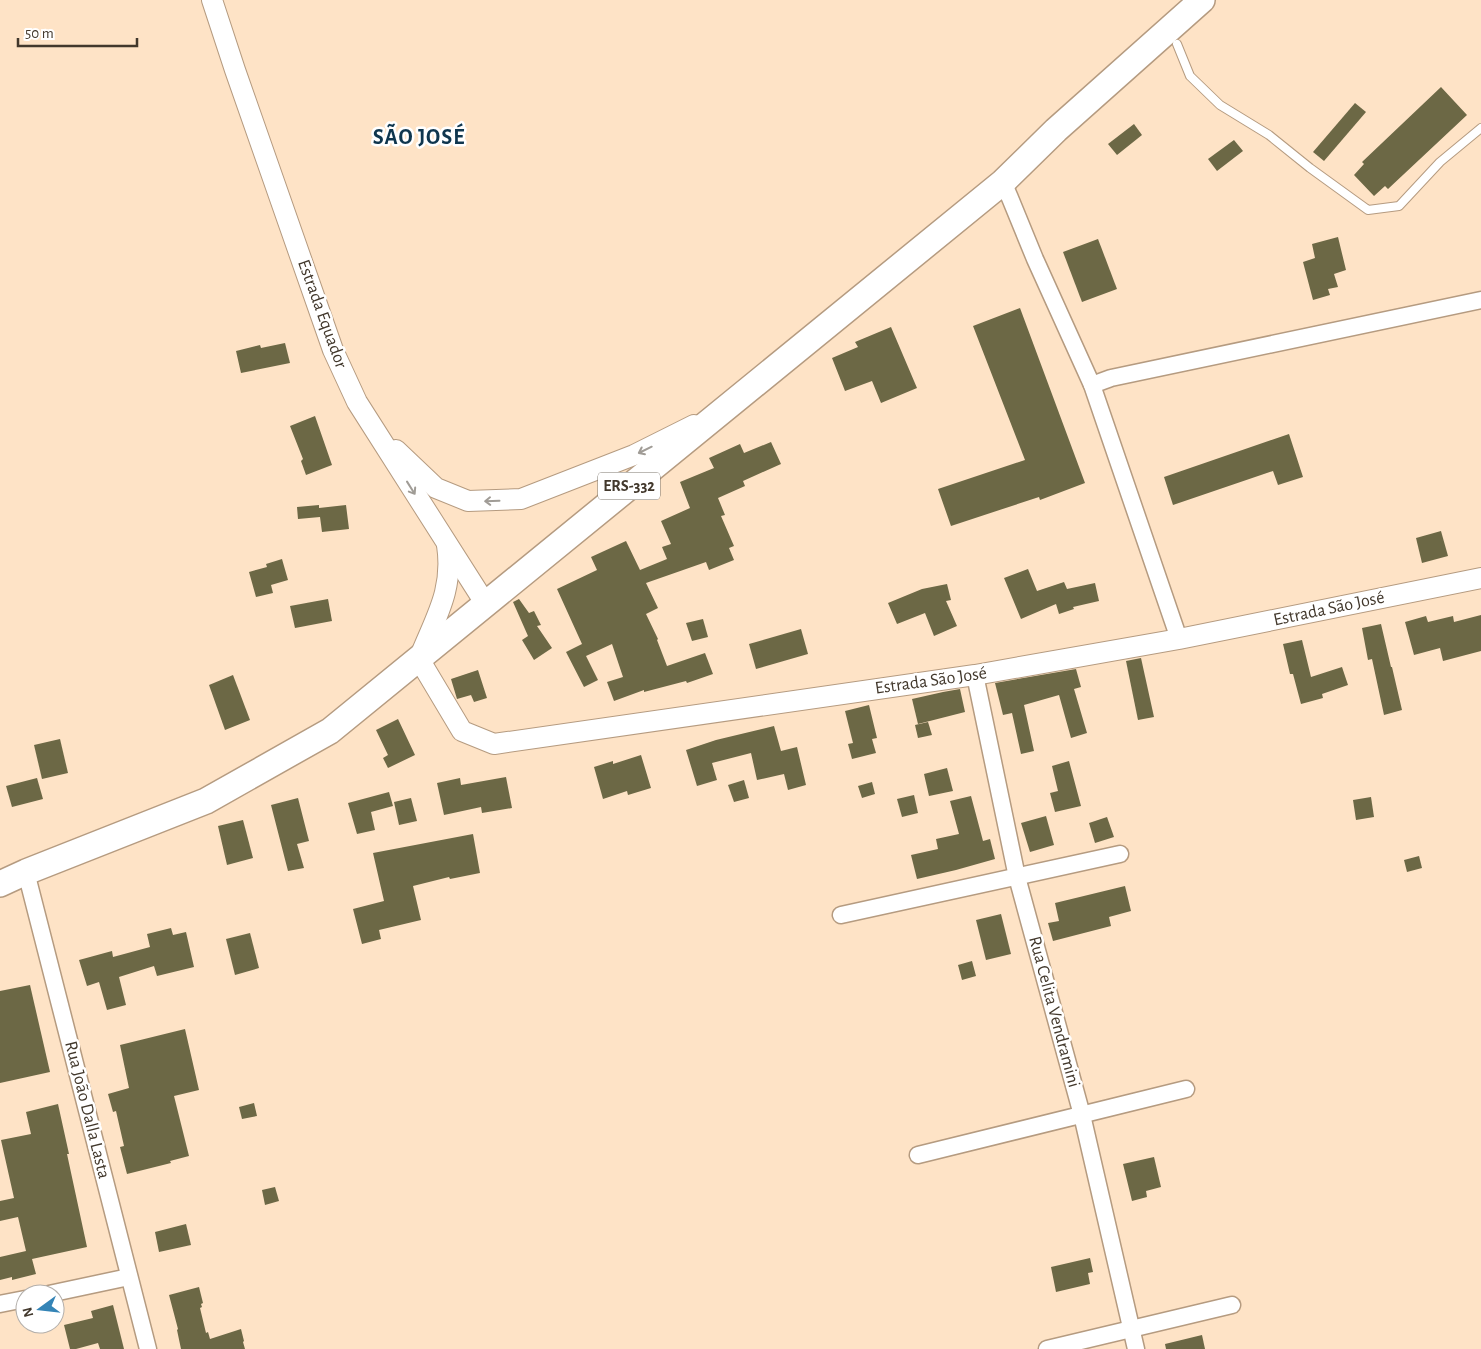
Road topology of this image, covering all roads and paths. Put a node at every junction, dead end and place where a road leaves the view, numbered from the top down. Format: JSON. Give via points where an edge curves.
{"nodes":[{"id":1,"x":212,"y":0,"type":"edge"},
{"id":2,"x":1202,"y":0,"type":"edge"},
{"id":3,"x":1177,"y":44,"type":"dead end"},
{"id":4,"x":1481,"y":128,"type":"edge"},
{"id":5,"x":1003,"y":182,"type":"junction"},
{"id":6,"x":1481,"y":300,"type":"edge"},
{"id":7,"x":1092,"y":385,"type":"junction"},
{"id":8,"x":357,"y":402,"type":"junction"},
{"id":9,"x":720,"y":412,"type":"junction"},
{"id":10,"x":447,"y":545,"type":"junction"},
{"id":11,"x":1481,"y":578,"type":"edge"},
{"id":12,"x":485,"y":603,"type":"junction"},
{"id":13,"x":1179,"y":640,"type":"junction"},
{"id":14,"x":419,"y":659,"type":"junction"},
{"id":15,"x":975,"y":675,"type":"junction"},
{"id":16,"x":1120,"y":854,"type":"dead end"},
{"id":17,"x":26,"y":872,"type":"junction"},
{"id":18,"x":1017,"y":877,"type":"junction"},
{"id":19,"x":0,"y":884,"type":"edge"},
{"id":20,"x":841,"y":915,"type":"dead end"},
{"id":21,"x":1186,"y":1090,"type":"dead end"},
{"id":22,"x":1082,"y":1115,"type":"junction"},
{"id":23,"x":918,"y":1155,"type":"dead end"},
{"id":24,"x":129,"y":1277,"type":"junction"},
{"id":25,"x":65,"y":1290,"type":"edge"},
{"id":26,"x":15,"y":1301,"type":"edge"},
{"id":27,"x":0,"y":1304,"type":"edge"},
{"id":28,"x":1232,"y":1305,"type":"dead end"},
{"id":29,"x":1131,"y":1329,"type":"junction"},
{"id":30,"x":148,"y":1349,"type":"edge"},
{"id":31,"x":1047,"y":1349,"type":"edge"},
{"id":32,"x":1136,"y":1349,"type":"edge"}],
"edges":[{"from":1,"to":8,"type":"street","name":"Estrada Equador","via":[[333,350]]},
{"from":2,"to":5,"type":"main road","number":"ERS-332","via":[[1056,130]]},
{"from":3,"to":4,"type":"lane","via":[[1190,76],[1220,105],[1269,135],[1368,210],[1399,206],[1440,162]]},
{"from":5,"to":7,"type":"street"},
{"from":5,"to":9,"type":"main road","number":"ERS-332"},
{"from":6,"to":7,"type":"street","via":[[1112,378]]},
{"from":7,"to":13,"type":"street"},
{"from":9,"to":8,"type":"street","one_way":true,"via":[[634,455],[521,499],[468,501],[436,488],[398,452]]},
{"from":8,"to":10,"type":"street","name":"Estrada Equador","one_way":true},
{"from":9,"to":12,"type":"main road","number":"ERS-332"},
{"from":10,"to":12,"type":"street","name":"Estrada Equador"},
{"from":10,"to":14,"type":"street","via":[[449,576],[444,599]]},
{"from":11,"to":13,"type":"street","name":"Estrada São José"},
{"from":12,"to":14,"type":"main road","number":"ERS-332"},
{"from":13,"to":15,"type":"street","name":"Estrada São José"},
{"from":14,"to":15,"type":"street","name":"Estrada São José","via":[[462,731],[494,744]]},
{"from":14,"to":17,"type":"main road","number":"ERS-332","via":[[330,731],[206,801]]},
{"from":15,"to":18,"type":"street","name":"Rua Celita Vendramini"},
{"from":16,"to":18,"type":"street"},
{"from":17,"to":19,"type":"main road","number":"ERS-332"},
{"from":17,"to":24,"type":"street","name":"Rua João Dalla Lasta"},
{"from":18,"to":20,"type":"street"},
{"from":18,"to":22,"type":"street","name":"Rua Celita Vendramini"},
{"from":21,"to":22,"type":"street"},
{"from":22,"to":23,"type":"street"},
{"from":22,"to":29,"type":"street","name":"Rua Celita Vendramini"},
{"from":24,"to":25,"type":"street"},
{"from":24,"to":30,"type":"street","name":"Rua João Dalla Lasta"},
{"from":26,"to":27,"type":"street"},
{"from":28,"to":29,"type":"street"},
{"from":29,"to":31,"type":"street"},
{"from":29,"to":32,"type":"street","name":"Rua Celita Vendramini"}]}
